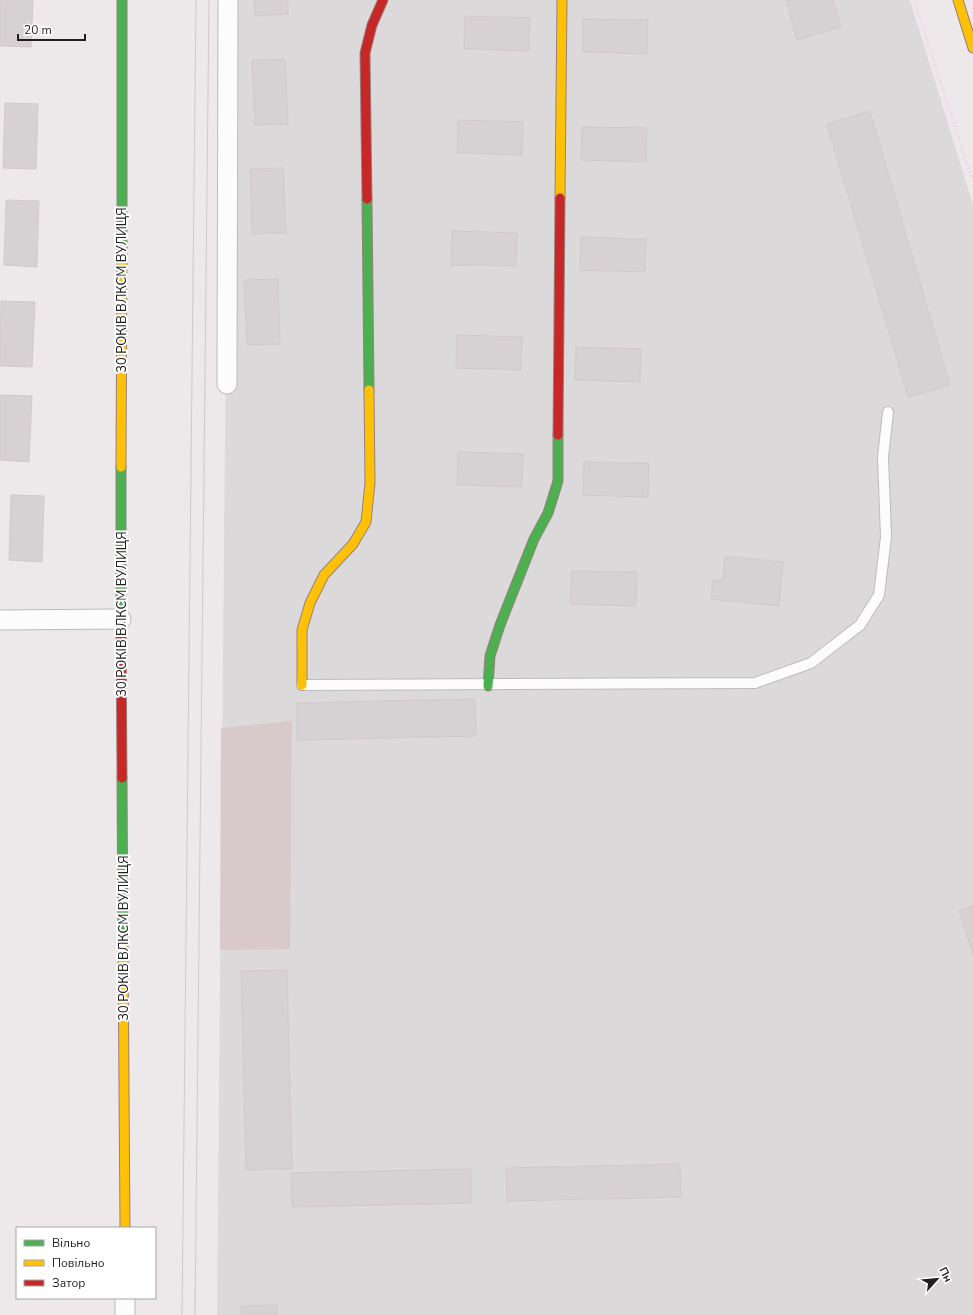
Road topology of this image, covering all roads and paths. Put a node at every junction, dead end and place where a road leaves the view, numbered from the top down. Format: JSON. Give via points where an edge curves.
{"nodes":[{"id":1,"x":122,"y":0,"type":"edge"},
{"id":2,"x":228,"y":0,"type":"edge"},
{"id":3,"x":383,"y":0,"type":"edge"},
{"id":4,"x":562,"y":0,"type":"edge"},
{"id":5,"x":914,"y":0,"type":"edge"},
{"id":6,"x":958,"y":0,"type":"edge"},
{"id":7,"x":973,"y":48,"type":"edge"},
{"id":8,"x":973,"y":182,"type":"edge"},
{"id":9,"x":227,"y":384,"type":"dead end"},
{"id":10,"x":888,"y":412,"type":"dead end"},
{"id":11,"x":121,"y":619,"type":"junction"},
{"id":12,"x":0,"y":620,"type":"edge"},
{"id":13,"x":302,"y":685,"type":"joint"},
{"id":14,"x":488,"y":686,"type":"junction"},
{"id":15,"x":125,"y":1227,"type":"edge"},
{"id":16,"x":125,"y":1299,"type":"edge"},
{"id":17,"x":125,"y":1315,"type":"edge"}],
"edges":[{"from":1,"to":11,"type":"street","name":"30 РОКІВ ВЛКСМ ВУЛИЦЯ"},
{"from":2,"to":9,"type":"street"},
{"from":3,"to":13,"type":"street","via":[[372,25],[365,53],[370,483],[366,522],[354,544],[324,575],[310,604],[302,630]]},
{"from":4,"to":14,"type":"street","via":[[558,481],[548,513],[534,539],[500,625],[490,656]]},
{"from":5,"to":8,"type":"path"},
{"from":6,"to":7,"type":"street"},
{"from":10,"to":14,"type":"lane","via":[[883,457],[886,537],[879,595],[860,625],[811,663],[755,684]]},
{"from":11,"to":12,"type":"street"},
{"from":11,"to":15,"type":"street","name":"30 РОКІВ ВЛКСМ ВУЛИЦЯ"},
{"from":13,"to":14,"type":"lane"},
{"from":16,"to":17,"type":"street"}]}
